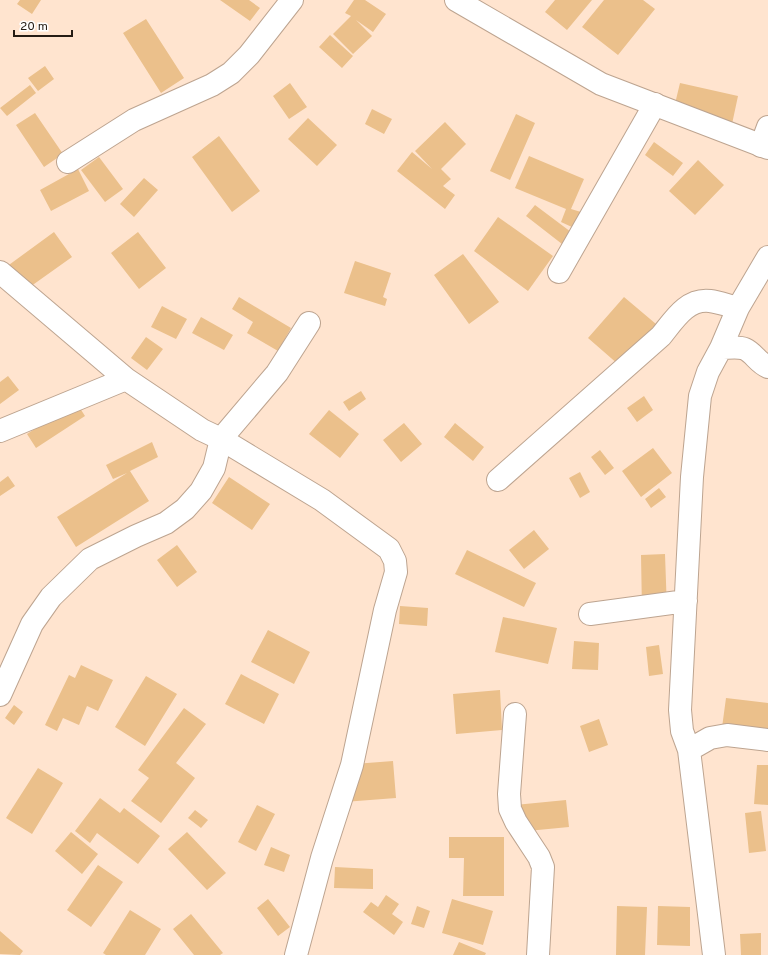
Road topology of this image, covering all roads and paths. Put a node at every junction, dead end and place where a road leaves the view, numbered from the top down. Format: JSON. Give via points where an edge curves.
{"nodes":[{"id":1,"x":292,"y":0,"type":"edge"},
{"id":2,"x":456,"y":0,"type":"edge"},
{"id":3,"x":654,"y":104,"type":"junction"},
{"id":4,"x":766,"y":140,"type":"edge"},
{"id":5,"x":68,"y":162,"type":"dead end"},
{"id":6,"x":768,"y":257,"type":"edge"},
{"id":7,"x":0,"y":272,"type":"edge"},
{"id":8,"x":559,"y":272,"type":"dead end"},
{"id":9,"x":738,"y":308,"type":"junction"},
{"id":10,"x":309,"y":324,"type":"dead end"},
{"id":11,"x":721,"y":348,"type":"junction"},
{"id":12,"x":768,"y":367,"type":"edge"},
{"id":13,"x":126,"y":379,"type":"junction"},
{"id":14,"x":0,"y":431,"type":"edge"},
{"id":15,"x":221,"y":439,"type":"junction"},
{"id":16,"x":498,"y":480,"type":"dead end"},
{"id":17,"x":686,"y":601,"type":"junction"},
{"id":18,"x":590,"y":614,"type":"dead end"},
{"id":19,"x":0,"y":695,"type":"edge"},
{"id":20,"x":515,"y":714,"type":"dead end"},
{"id":21,"x":768,"y":740,"type":"edge"},
{"id":22,"x":688,"y":750,"type":"junction"},
{"id":23,"x":296,"y":955,"type":"edge"},
{"id":24,"x":538,"y":955,"type":"edge"},
{"id":25,"x":714,"y":955,"type":"edge"}],
"edges":[{"from":1,"to":5,"type":"street","via":[[232,73],[212,86],[134,120]]},
{"from":2,"to":3,"type":"street","via":[[602,84]]},
{"from":3,"to":4,"type":"street"},
{"from":3,"to":8,"type":"street"},
{"from":6,"to":9,"type":"street"},
{"from":7,"to":13,"type":"street"},
{"from":9,"to":11,"type":"street"},
{"from":9,"to":16,"type":"street","via":[[710,301],[696,301],[684,309],[661,336]]},
{"from":10,"to":15,"type":"street","via":[[277,373]]},
{"from":11,"to":12,"type":"street","via":[[743,348]]},
{"from":11,"to":17,"type":"street","via":[[708,372],[700,396],[692,477]]},
{"from":13,"to":14,"type":"street"},
{"from":13,"to":15,"type":"street","via":[[202,430]]},
{"from":15,"to":19,"type":"street","via":[[214,468],[202,491],[185,509],[166,523],[90,559],[50,597],[32,624]]},
{"from":15,"to":23,"type":"street","via":[[322,500],[389,549],[395,561],[396,572],[385,610],[352,764],[322,858]]},
{"from":17,"to":18,"type":"street"},
{"from":17,"to":22,"type":"street","via":[[680,710],[682,731]]},
{"from":20,"to":24,"type":"street","via":[[509,801],[516,822],[543,867]]},
{"from":21,"to":22,"type":"street","via":[[727,735],[710,738]]},
{"from":22,"to":25,"type":"street"}]}
